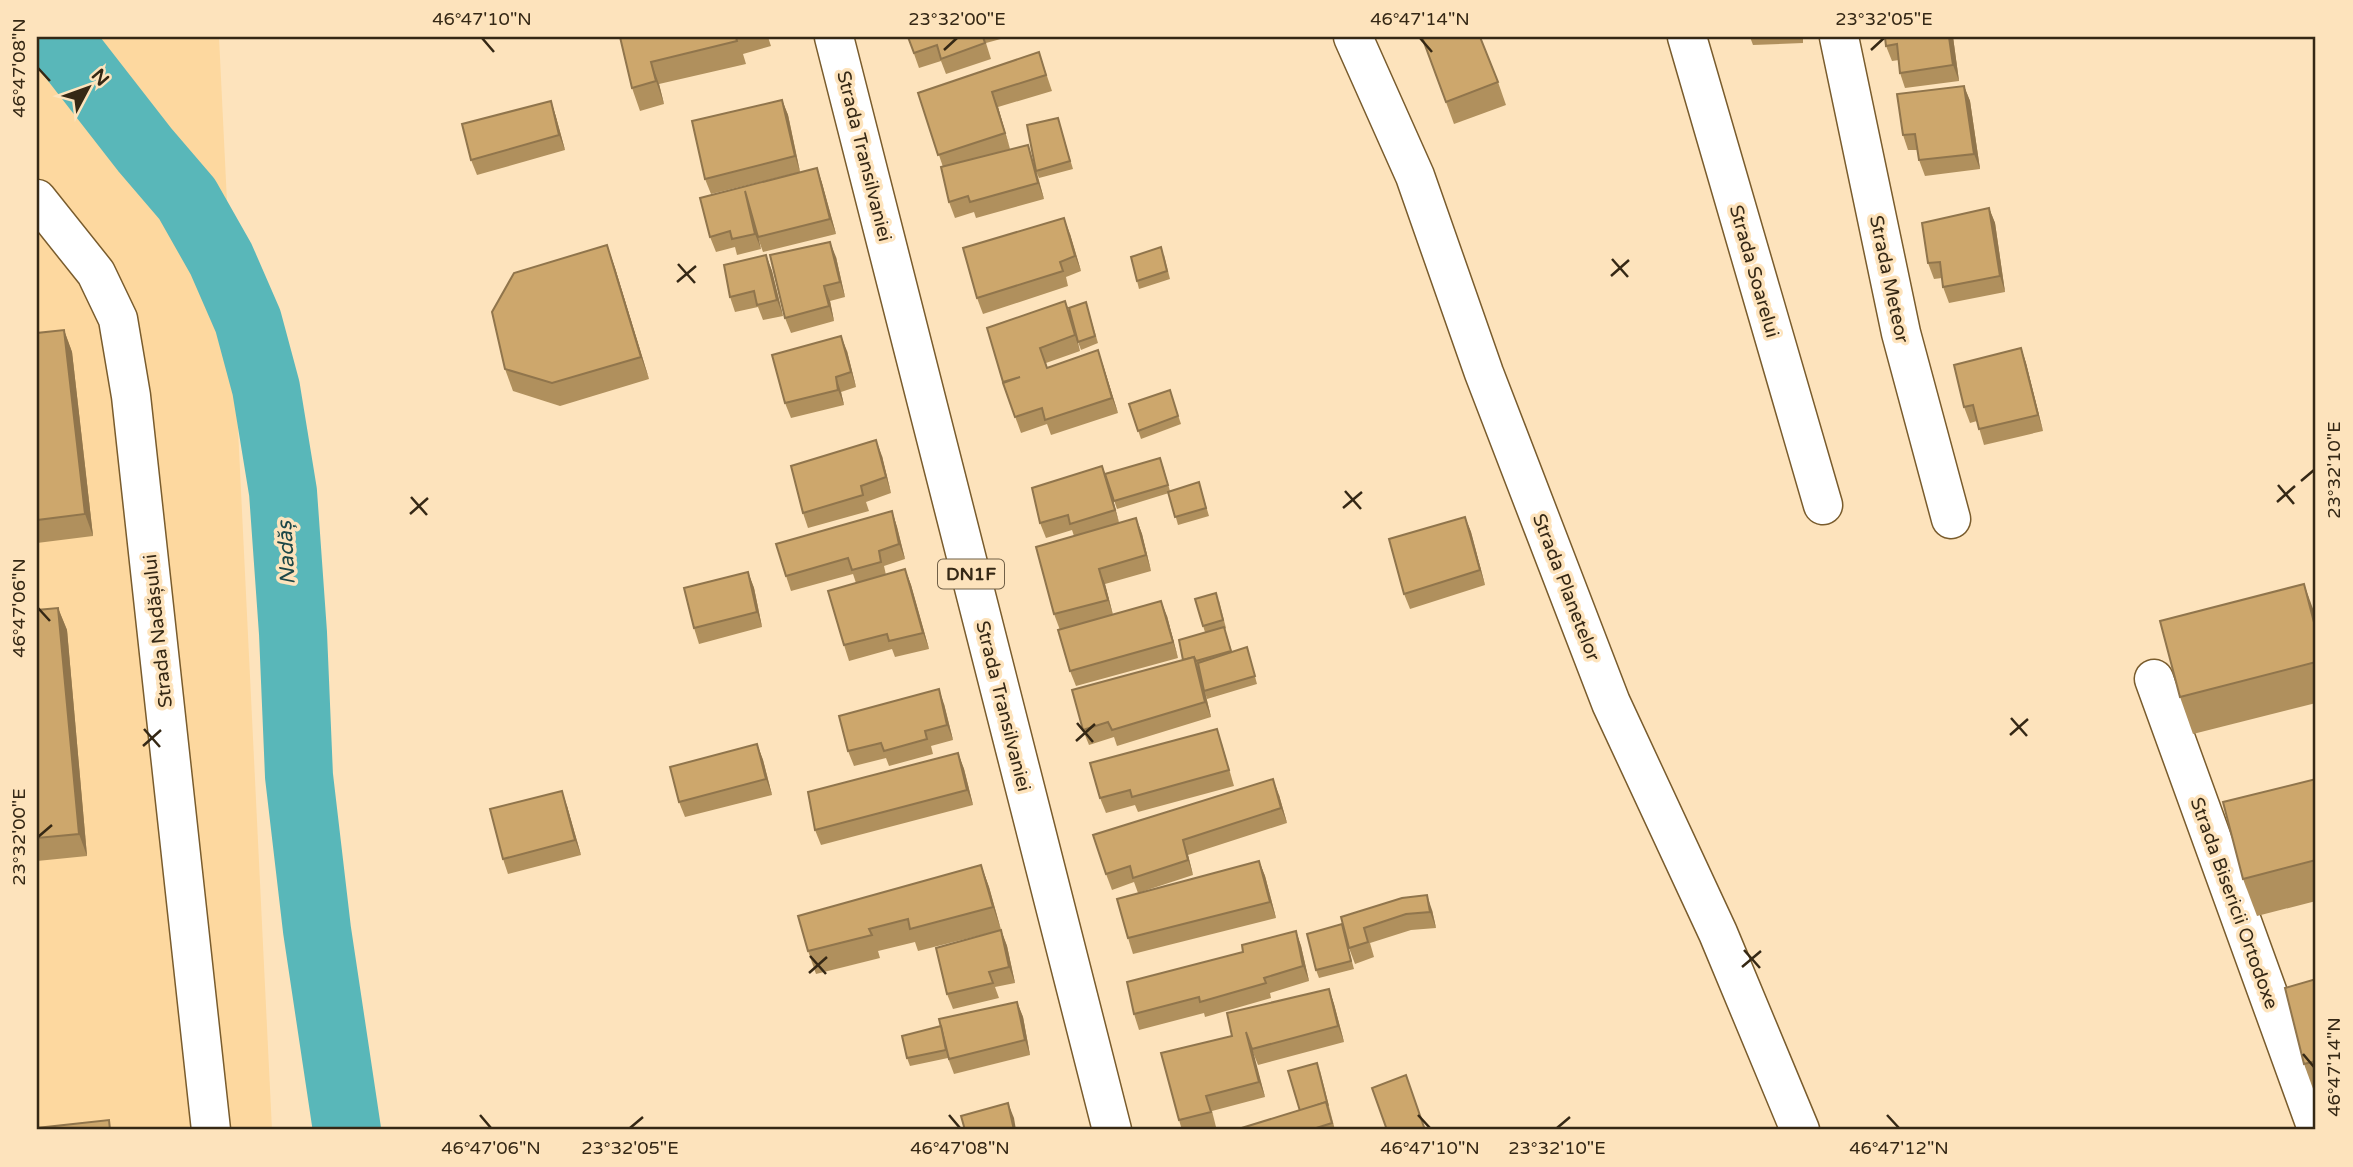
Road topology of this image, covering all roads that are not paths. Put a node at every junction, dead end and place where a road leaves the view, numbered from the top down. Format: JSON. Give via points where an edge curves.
{"nodes":[{"id":1,"x":834,"y":37,"type":"edge"},
{"id":2,"x":1353,"y":37,"type":"edge"},
{"id":3,"x":1686,"y":37,"type":"edge"},
{"id":4,"x":1839,"y":37,"type":"edge"},
{"id":5,"x":37,"y":200,"type":"edge"},
{"id":6,"x":1823,"y":505,"type":"dead end"},
{"id":7,"x":1951,"y":519,"type":"dead end"},
{"id":8,"x":2154,"y":679,"type":"dead end"},
{"id":9,"x":2316,"y":1126,"type":"edge"},
{"id":10,"x":211,"y":1130,"type":"edge"},
{"id":11,"x":1112,"y":1130,"type":"edge"},
{"id":12,"x":1800,"y":1130,"type":"edge"}],
"edges":[{"from":1,"to":11,"type":"street","name":"Strada Transilvaniei","number":"DN1F"},
{"from":2,"to":12,"type":"street","name":"Strada Planetelor","via":[[1415,176],[1611,703],[1718,933]]},
{"from":3,"to":6,"type":"street","name":"Strada Soarelui"},
{"from":4,"to":7,"type":"street","name":"Strada Meteor","via":[[1901,333]]},
{"from":5,"to":10,"type":"street","name":"Strada Nadășului","via":[[96,273],[118,319],[131,396]]},
{"from":8,"to":9,"type":"street","name":"Strada Bisericii Ortodoxe"}]}
